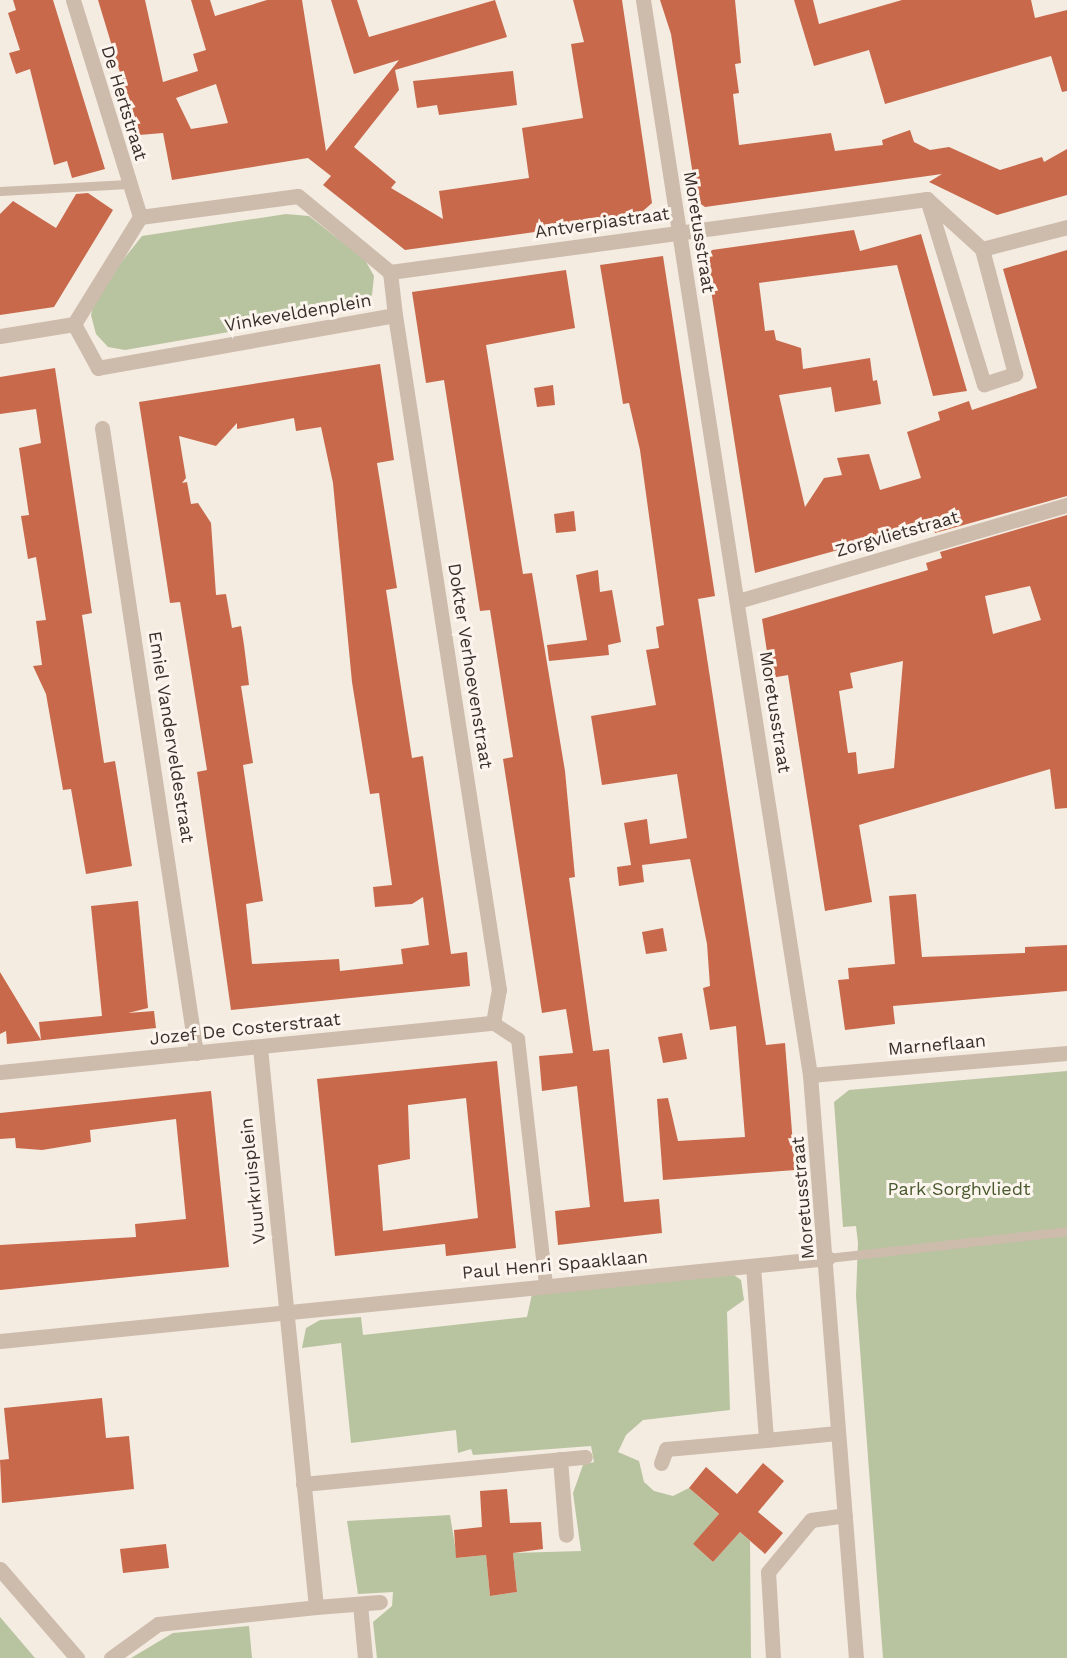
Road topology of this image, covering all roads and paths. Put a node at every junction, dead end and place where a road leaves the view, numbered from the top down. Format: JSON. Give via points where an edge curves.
{"nodes":[{"id":1,"x":73,"y":0,"type":"edge"},
{"id":2,"x":643,"y":0,"type":"edge"},
{"id":3,"x":128,"y":184,"type":"junction"},
{"id":4,"x":0,"y":190,"type":"edge"},
{"id":5,"x":927,"y":199,"type":"junction"},
{"id":6,"x":140,"y":217,"type":"junction"},
{"id":7,"x":1067,"y":227,"type":"edge"},
{"id":8,"x":679,"y":232,"type":"junction"},
{"id":9,"x":982,"y":249,"type":"junction"},
{"id":10,"x":390,"y":272,"type":"junction"},
{"id":11,"x":395,"y":315,"type":"junction"},
{"id":12,"x":74,"y":324,"type":"junction"},
{"id":13,"x":0,"y":336,"type":"edge"},
{"id":14,"x":102,"y":428,"type":"dead end"},
{"id":15,"x":1067,"y":505,"type":"edge"},
{"id":16,"x":738,"y":602,"type":"junction"},
{"id":17,"x":493,"y":1023,"type":"junction"},
{"id":18,"x":260,"y":1048,"type":"junction"},
{"id":19,"x":196,"y":1053,"type":"junction"},
{"id":20,"x":1067,"y":1053,"type":"edge"},
{"id":21,"x":0,"y":1072,"type":"edge"},
{"id":22,"x":810,"y":1075,"type":"junction"},
{"id":23,"x":1067,"y":1231,"type":"edge"},
{"id":24,"x":828,"y":1258,"type":"junction"},
{"id":25,"x":753,"y":1266,"type":"junction"},
{"id":26,"x":546,"y":1285,"type":"junction"},
{"id":27,"x":286,"y":1310,"type":"junction"},
{"id":28,"x":0,"y":1341,"type":"edge"},
{"id":29,"x":837,"y":1433,"type":"junction"},
{"id":30,"x":766,"y":1440,"type":"junction"},
{"id":31,"x":585,"y":1457,"type":"dead end"},
{"id":32,"x":560,"y":1459,"type":"junction"},
{"id":33,"x":661,"y":1463,"type":"dead end"},
{"id":34,"x":303,"y":1484,"type":"junction"},
{"id":35,"x":844,"y":1515,"type":"junction"},
{"id":36,"x":566,"y":1535,"type":"dead end"},
{"id":37,"x":0,"y":1569,"type":"edge"},
{"id":38,"x":380,"y":1602,"type":"dead end"},
{"id":39,"x":360,"y":1604,"type":"junction"},
{"id":40,"x":316,"y":1607,"type":"junction"},
{"id":41,"x":77,"y":1658,"type":"edge"},
{"id":42,"x":111,"y":1658,"type":"edge"},
{"id":43,"x":365,"y":1658,"type":"edge"},
{"id":44,"x":773,"y":1658,"type":"edge"},
{"id":45,"x":856,"y":1658,"type":"edge"}],
"edges":[{"from":1,"to":3,"type":"street","name":"De Hertstraat"},
{"from":2,"to":8,"type":"street","name":"Moretusstraat"},
{"from":3,"to":4,"type":"lane"},
{"from":3,"to":6,"type":"street","name":"De Hertstraat"},
{"from":5,"to":8,"type":"street","name":"Antverpiastraat"},
{"from":5,"to":9,"type":"street"},
{"from":5,"to":9,"type":"street","via":[[984,384],[1016,374]]},
{"from":6,"to":10,"type":"street","name":"Vinkeveldenplein","via":[[298,196]]},
{"from":6,"to":12,"type":"street"},
{"from":7,"to":9,"type":"street"},
{"from":8,"to":10,"type":"street","name":"Antverpiastraat"},
{"from":8,"to":16,"type":"street","name":"Moretusstraat"},
{"from":10,"to":11,"type":"street","name":"Vinkeveldenplein"},
{"from":11,"to":12,"type":"street","name":"Vinkeveldenplein","via":[[98,368]]},
{"from":11,"to":17,"type":"street","name":"Dokter Verhoevenstraat","via":[[499,990]]},
{"from":12,"to":13,"type":"street"},
{"from":14,"to":19,"type":"street","name":"Emiel Vanderveldestraat"},
{"from":15,"to":16,"type":"street","name":"Zorgvlietstraat"},
{"from":16,"to":22,"type":"street","name":"Moretusstraat"},
{"from":17,"to":18,"type":"street","name":"Jozef De Costerstraat"},
{"from":17,"to":26,"type":"street","via":[[518,1039]]},
{"from":18,"to":19,"type":"street","name":"Jozef De Costerstraat"},
{"from":18,"to":27,"type":"street","name":"Vuurkruisplein"},
{"from":19,"to":21,"type":"street","name":"Jozef De Costerstraat"},
{"from":20,"to":22,"type":"street","name":"Marneflaan"},
{"from":22,"to":24,"type":"street","name":"Moretusstraat"},
{"from":23,"to":24,"type":"lane"},
{"from":24,"to":25,"type":"street","name":"Paul Henri Spaaklaan"},
{"from":24,"to":29,"type":"street","name":"Moretusstraat"},
{"from":25,"to":26,"type":"street","name":"Paul Henri Spaaklaan"},
{"from":25,"to":30,"type":"street"},
{"from":26,"to":27,"type":"street","name":"Paul Henri Spaaklaan"},
{"from":27,"to":28,"type":"street","name":"Paul Henri Spaaklaan"},
{"from":27,"to":34,"type":"street"},
{"from":29,"to":30,"type":"street"},
{"from":29,"to":35,"type":"street","name":"Moretusstraat"},
{"from":30,"to":33,"type":"street","via":[[666,1449]]},
{"from":31,"to":32,"type":"street"},
{"from":32,"to":34,"type":"street"},
{"from":32,"to":36,"type":"street"},
{"from":34,"to":40,"type":"street"},
{"from":35,"to":44,"type":"street","via":[[811,1520],[768,1572]]},
{"from":35,"to":45,"type":"street","name":"Moretusstraat"},
{"from":37,"to":41,"type":"street"},
{"from":38,"to":39,"type":"street"},
{"from":39,"to":40,"type":"street"},
{"from":39,"to":43,"type":"street"},
{"from":40,"to":42,"type":"street","via":[[158,1624]]}]}
